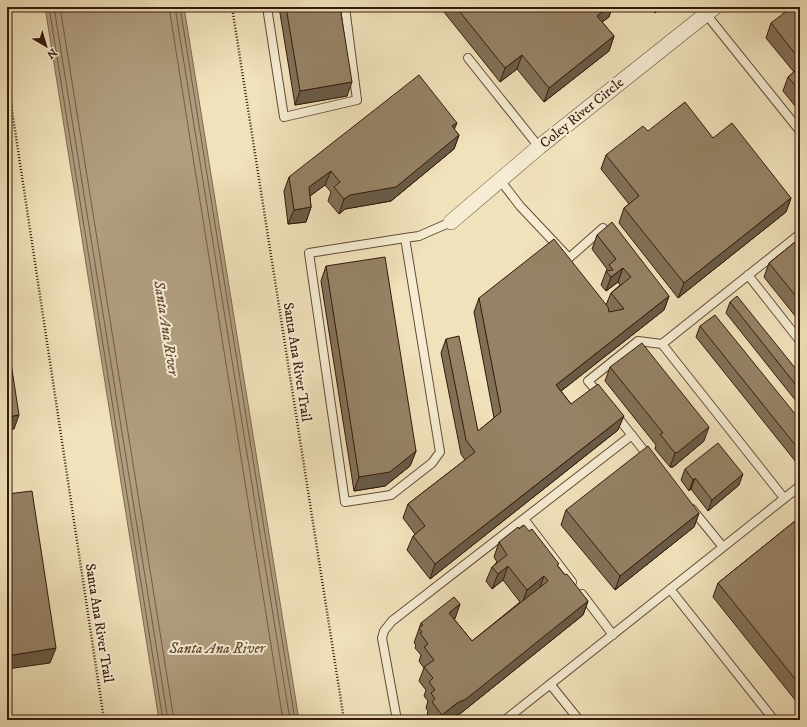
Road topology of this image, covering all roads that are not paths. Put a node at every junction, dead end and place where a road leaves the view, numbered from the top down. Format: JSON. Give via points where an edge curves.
{"nodes":[{"id":1,"x":268,"y":7,"type":"edge"},
{"id":2,"x":345,"y":7,"type":"edge"},
{"id":3,"x":710,"y":10,"type":"edge"},
{"id":4,"x":468,"y":58,"type":"dead end"},
{"id":5,"x":800,"y":131,"type":"edge"},
{"id":6,"x":539,"y":147,"type":"junction"},
{"id":7,"x":500,"y":180,"type":"junction"},
{"id":8,"x":451,"y":222,"type":"joint"},
{"id":9,"x":602,"y":228,"type":"dead end"},
{"id":10,"x":800,"y":234,"type":"edge"},
{"id":11,"x":405,"y":238,"type":"junction"},
{"id":12,"x":748,"y":276,"type":"junction"},
{"id":13,"x":800,"y":341,"type":"edge"},
{"id":14,"x":662,"y":344,"type":"junction"},
{"id":15,"x":632,"y":434,"type":"junction"},
{"id":16,"x":656,"y":464,"type":"edge"},
{"id":17,"x":800,"y":486,"type":"edge"},
{"id":18,"x":784,"y":498,"type":"junction"},
{"id":19,"x":684,"y":500,"type":"edge"},
{"id":20,"x":524,"y":519,"type":"junction"},
{"id":21,"x":723,"y":547,"type":"junction"},
{"id":22,"x":670,"y":589,"type":"junction"},
{"id":23,"x":613,"y":635,"type":"junction"},
{"id":24,"x":550,"y":684,"type":"junction"},
{"id":25,"x":398,"y":720,"type":"edge"},
{"id":26,"x":506,"y":720,"type":"edge"},
{"id":27,"x":579,"y":720,"type":"edge"},
{"id":28,"x":774,"y":720,"type":"edge"}],
"edges":[{"from":1,"to":2,"type":"lane","via":[[284,117],[357,100]]},
{"from":3,"to":5,"type":"lane"},
{"from":3,"to":6,"type":"street","name":"Coley River Circle"},
{"from":4,"to":6,"type":"lane"},
{"from":6,"to":7,"type":"street","name":"Coley River Circle"},
{"from":7,"to":8,"type":"street","name":"Coley River Circle"},
{"from":7,"to":9,"type":"lane","via":[[520,206],[569,258]]},
{"from":8,"to":11,"type":"lane","via":[[419,236]]},
{"from":10,"to":12,"type":"lane"},
{"from":11,"to":11,"type":"lane","via":[[309,253],[345,502],[391,495],[432,463],[440,452]]},
{"from":12,"to":13,"type":"lane"},
{"from":12,"to":14,"type":"lane"},
{"from":14,"to":15,"type":"lane","via":[[638,341],[588,381]]},
{"from":14,"to":18,"type":"lane"},
{"from":15,"to":16,"type":"lane"},
{"from":15,"to":20,"type":"lane"},
{"from":17,"to":18,"type":"lane"},
{"from":18,"to":21,"type":"lane"},
{"from":19,"to":21,"type":"lane"},
{"from":20,"to":23,"type":"lane"},
{"from":20,"to":25,"type":"lane","via":[[392,621],[384,631],[382,638]]},
{"from":21,"to":22,"type":"lane"},
{"from":22,"to":23,"type":"lane"},
{"from":22,"to":28,"type":"lane"},
{"from":23,"to":24,"type":"lane"},
{"from":24,"to":26,"type":"lane"},
{"from":24,"to":27,"type":"lane"}]}
